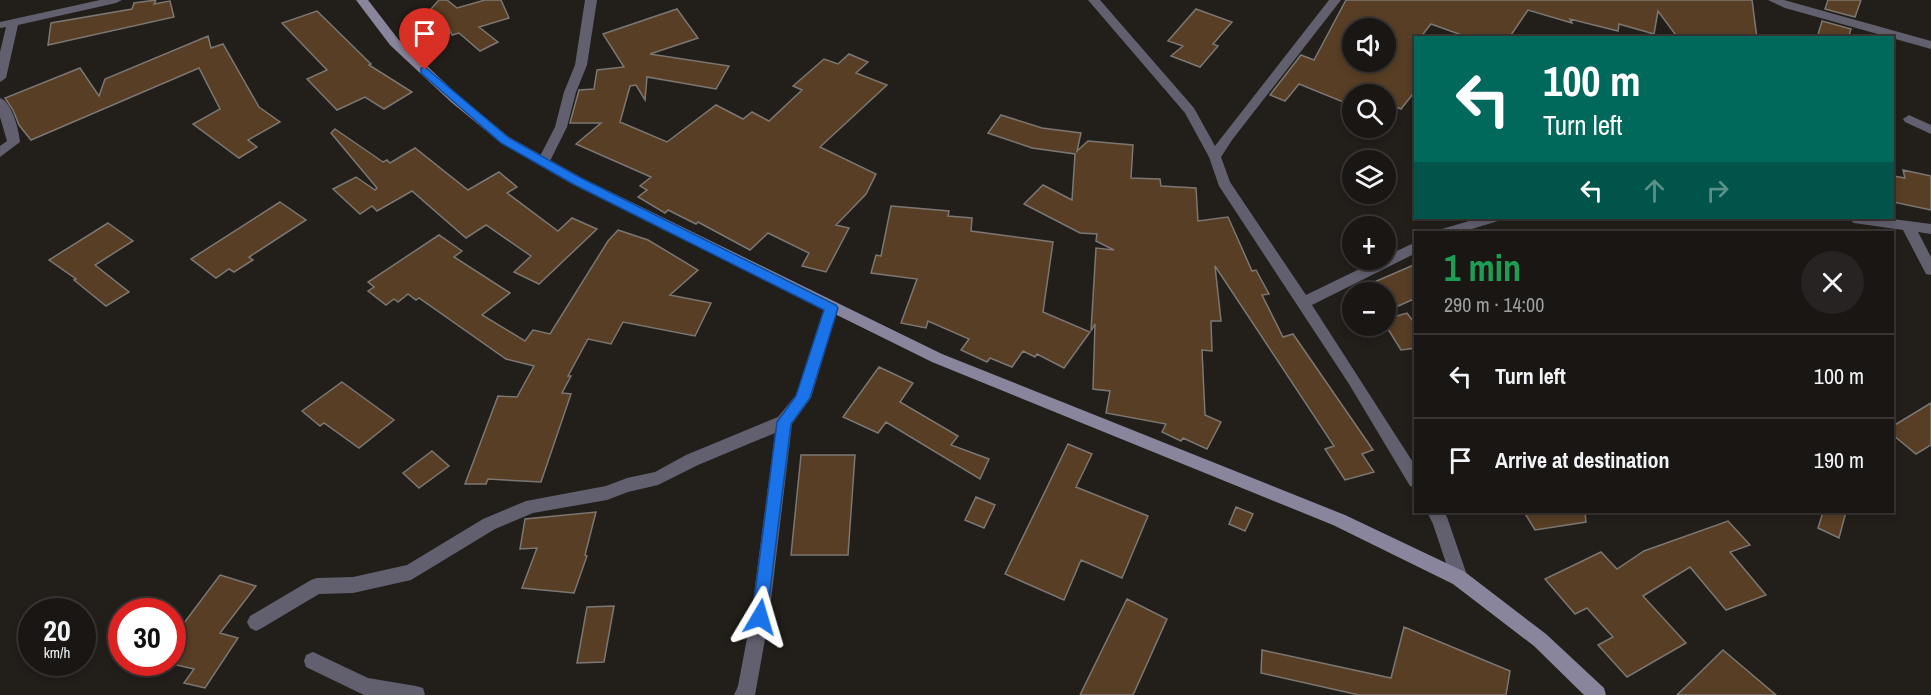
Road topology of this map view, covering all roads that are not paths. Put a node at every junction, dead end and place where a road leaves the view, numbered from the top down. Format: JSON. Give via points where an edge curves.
{"nodes":[{"id":1,"x":116,"y":0,"type":"edge"},
{"id":2,"x":362,"y":0,"type":"edge"},
{"id":3,"x":591,"y":0,"type":"edge"},
{"id":4,"x":1094,"y":0,"type":"edge"},
{"id":5,"x":1335,"y":0,"type":"edge"},
{"id":6,"x":1774,"y":0,"type":"edge"},
{"id":7,"x":13,"y":21,"type":"junction"},
{"id":8,"x":0,"y":25,"type":"edge"},
{"id":9,"x":1931,"y":45,"type":"edge"},
{"id":10,"x":0,"y":78,"type":"edge"},
{"id":11,"x":0,"y":102,"type":"edge"},
{"id":12,"x":1909,"y":119,"type":"dead end"},
{"id":13,"x":1931,"y":130,"type":"edge"},
{"id":14,"x":0,"y":153,"type":"edge"},
{"id":15,"x":1215,"y":157,"type":"junction"},
{"id":16,"x":543,"y":162,"type":"junction"},
{"id":17,"x":1490,"y":219,"type":"edge"},
{"id":18,"x":1862,"y":219,"type":"edge"},
{"id":19,"x":1907,"y":225,"type":"junction"},
{"id":20,"x":1931,"y":229,"type":"edge"},
{"id":21,"x":1450,"y":231,"type":"edge"},
{"id":22,"x":1414,"y":248,"type":"edge"},
{"id":23,"x":1931,"y":270,"type":"edge"},
{"id":24,"x":1304,"y":302,"type":"junction"},
{"id":25,"x":831,"y":308,"type":"junction"},
{"id":26,"x":784,"y":422,"type":"junction"},
{"id":27,"x":1414,"y":478,"type":"edge"},
{"id":28,"x":1436,"y":513,"type":"edge"},
{"id":29,"x":1459,"y":578,"type":"junction"},
{"id":30,"x":256,"y":622,"type":"dead end"},
{"id":31,"x":313,"y":661,"type":"dead end"},
{"id":32,"x":416,"y":695,"type":"edge"},
{"id":33,"x":743,"y":695,"type":"edge"},
{"id":34,"x":1596,"y":695,"type":"edge"}],
"edges":[{"from":1,"to":7,"type":"street"},
{"from":2,"to":16,"type":"main road","via":[[394,42],[455,99],[505,140]]},
{"from":3,"to":16,"type":"street","via":[[581,65],[561,127]]},
{"from":4,"to":15,"type":"street","via":[[1190,111]]},
{"from":5,"to":15,"type":"street"},
{"from":6,"to":9,"type":"street"},
{"from":7,"to":8,"type":"street"},
{"from":7,"to":10,"type":"street"},
{"from":11,"to":14,"type":"street","via":[[14,141]]},
{"from":12,"to":13,"type":"street"},
{"from":15,"to":24,"type":"street","via":[[1224,183]]},
{"from":16,"to":25,"type":"main road"},
{"from":17,"to":21,"type":"street"},
{"from":18,"to":19,"type":"street"},
{"from":19,"to":20,"type":"street"},
{"from":19,"to":23,"type":"street"},
{"from":22,"to":24,"type":"street"},
{"from":24,"to":27,"type":"street"},
{"from":25,"to":26,"type":"street","via":[[803,398]]},
{"from":25,"to":29,"type":"main road","via":[[937,358],[1339,520]]},
{"from":26,"to":30,"type":"street","via":[[658,478],[607,494],[532,506],[489,524],[411,572],[353,585],[317,586]]},
{"from":26,"to":33,"type":"street","via":[[760,617],[747,691]]},
{"from":28,"to":29,"type":"street"},
{"from":29,"to":34,"type":"main road","via":[[1540,640]]},
{"from":31,"to":32,"type":"street","via":[[367,687]]}]}
